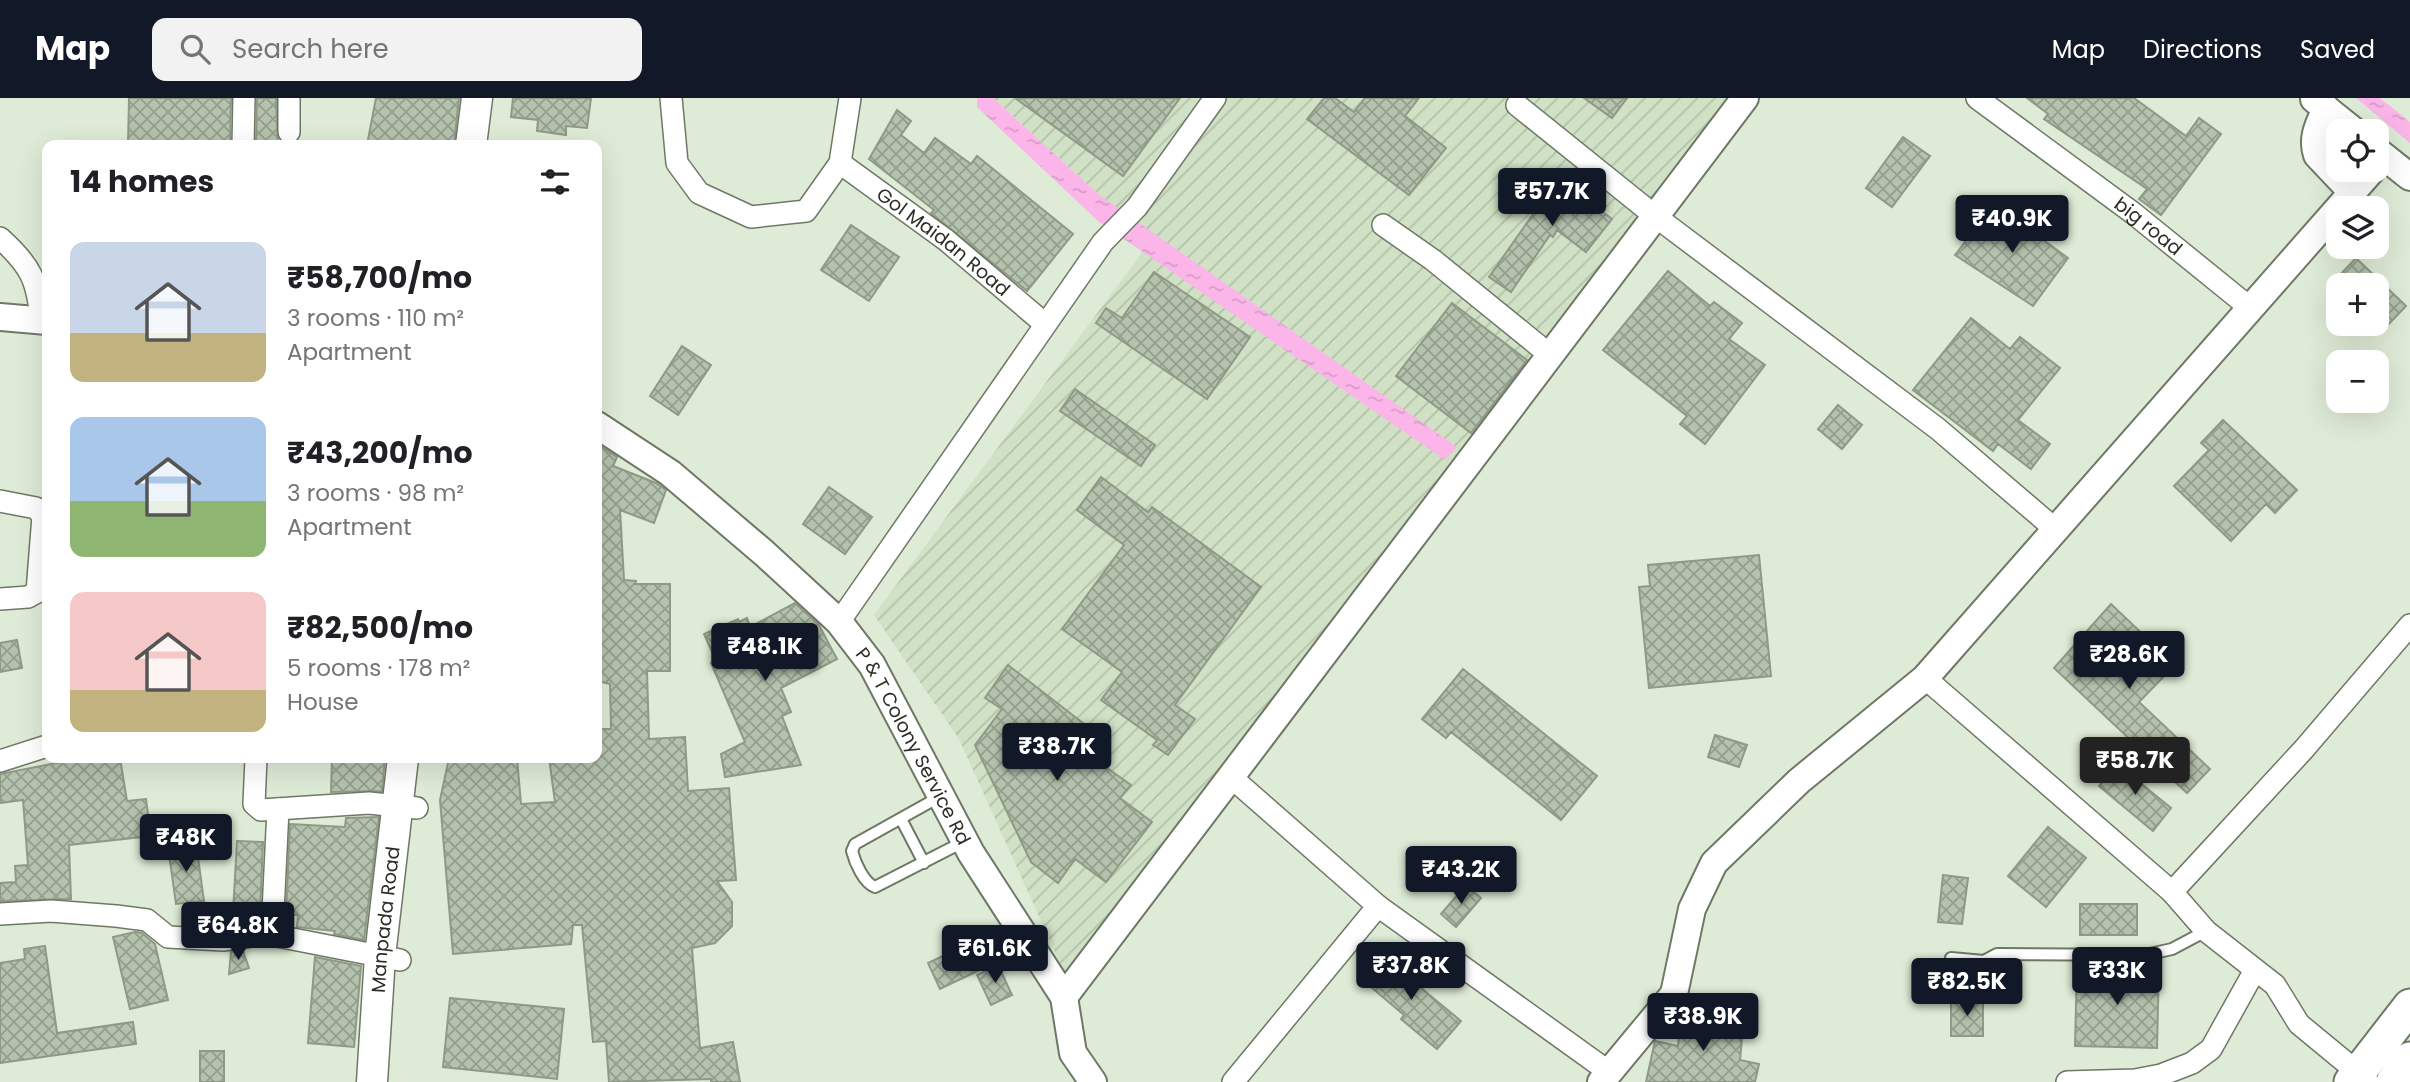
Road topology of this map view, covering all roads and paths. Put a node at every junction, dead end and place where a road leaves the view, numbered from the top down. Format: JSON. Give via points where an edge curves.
{"nodes":[{"id":1,"x":244,"y":98,"type":"edge"},
{"id":2,"x":289,"y":98,"type":"edge"},
{"id":3,"x":477,"y":98,"type":"edge"},
{"id":4,"x":495,"y":98,"type":"edge"},
{"id":5,"x":671,"y":98,"type":"edge"},
{"id":6,"x":850,"y":98,"type":"edge"},
{"id":7,"x":1215,"y":98,"type":"edge"},
{"id":8,"x":1745,"y":98,"type":"edge"},
{"id":9,"x":1977,"y":98,"type":"edge"},
{"id":10,"x":2319,"y":103,"type":"edge"},
{"id":11,"x":1517,"y":105,"type":"dead end"},
{"id":12,"x":2339,"y":119,"type":"edge"},
{"id":13,"x":289,"y":132,"type":"dead end"},
{"id":14,"x":243,"y":140,"type":"edge"},
{"id":15,"x":472,"y":140,"type":"edge"},
{"id":16,"x":491,"y":140,"type":"edge"},
{"id":17,"x":839,"y":163,"type":"junction"},
{"id":18,"x":2389,"y":166,"type":"edge"},
{"id":19,"x":2410,"y":177,"type":"edge"},
{"id":20,"x":2360,"y":182,"type":"edge"},
{"id":21,"x":2353,"y":192,"type":"junction"},
{"id":22,"x":1655,"y":216,"type":"junction"},
{"id":23,"x":1383,"y":225,"type":"dead end"},
{"id":24,"x":0,"y":237,"type":"edge"},
{"id":25,"x":2249,"y":307,"type":"junction"},
{"id":26,"x":42,"y":309,"type":"edge"},
{"id":27,"x":0,"y":317,"type":"edge"},
{"id":28,"x":42,"y":321,"type":"edge"},
{"id":29,"x":1045,"y":324,"type":"junction"},
{"id":30,"x":1550,"y":355,"type":"junction"},
{"id":31,"x":602,"y":428,"type":"edge"},
{"id":32,"x":0,"y":501,"type":"edge"},
{"id":33,"x":42,"y":511,"type":"edge"},
{"id":34,"x":2055,"y":529,"type":"junction"},
{"id":35,"x":42,"y":565,"type":"edge"},
{"id":36,"x":0,"y":599,"type":"edge"},
{"id":37,"x":839,"y":622,"type":"junction"},
{"id":38,"x":2410,"y":625,"type":"edge"},
{"id":39,"x":1925,"y":678,"type":"junction"},
{"id":40,"x":42,"y":748,"type":"edge"},
{"id":41,"x":0,"y":761,"type":"edge"},
{"id":42,"x":256,"y":763,"type":"edge"},
{"id":43,"x":403,"y":763,"type":"edge"},
{"id":44,"x":420,"y":763,"type":"edge"},
{"id":45,"x":1231,"y":777,"type":"junction"},
{"id":46,"x":942,"y":796,"type":"junction"},
{"id":47,"x":407,"y":807,"type":"junction"},
{"id":48,"x":278,"y":809,"type":"junction"},
{"id":49,"x":901,"y":818,"type":"junction"},
{"id":50,"x":965,"y":841,"type":"junction"},
{"id":51,"x":924,"y":863,"type":"junction"},
{"id":52,"x":2172,"y":892,"type":"junction"},
{"id":53,"x":1378,"y":906,"type":"junction"},
{"id":54,"x":273,"y":912,"type":"dead end"},
{"id":55,"x":0,"y":914,"type":"edge"},
{"id":56,"x":2206,"y":931,"type":"junction"},
{"id":57,"x":390,"y":958,"type":"junction"},
{"id":58,"x":1951,"y":958,"type":"dead end"},
{"id":59,"x":2255,"y":970,"type":"junction"},
{"id":60,"x":1064,"y":997,"type":"junction"},
{"id":61,"x":2410,"y":1006,"type":"edge"},
{"id":62,"x":2410,"y":1059,"type":"edge"},
{"id":63,"x":1605,"y":1077,"type":"edge"},
{"id":64,"x":2360,"y":1079,"type":"edge"},
{"id":65,"x":372,"y":1082,"type":"edge"},
{"id":66,"x":391,"y":1082,"type":"edge"},
{"id":67,"x":1093,"y":1082,"type":"edge"},
{"id":68,"x":1233,"y":1082,"type":"edge"},
{"id":69,"x":2067,"y":1082,"type":"edge"},
{"id":70,"x":2393,"y":1082,"type":"edge"}],
"edges":[{"from":1,"to":14,"type":"street"},
{"from":2,"to":13,"type":"street"},
{"from":3,"to":15,"type":"main road"},
{"from":4,"to":16,"type":"main road"},
{"from":5,"to":17,"type":"street","via":[[677,163],[699,193],[751,216],[806,211]]},
{"from":6,"to":17,"type":"street"},
{"from":7,"to":29,"type":"street","via":[[1137,207],[1102,242]]},
{"from":8,"to":22,"type":"street"},
{"from":9,"to":25,"type":"street","name":"big road","via":[[2133,213]]},
{"from":10,"to":12,"type":"street"},
{"from":10,"to":21,"type":"street","via":[[2317,155]]},
{"from":11,"to":22,"type":"street"},
{"from":17,"to":29,"type":"street","name":"Gol Maidan Road","via":[[946,240]]},
{"from":18,"to":19,"type":"street"},
{"from":20,"to":21,"type":"street"},
{"from":21,"to":25,"type":"street"},
{"from":22,"to":30,"type":"street"},
{"from":22,"to":34,"type":"street","via":[[1938,429]]},
{"from":23,"to":30,"type":"street"},
{"from":24,"to":26,"type":"street","via":[[26,261]]},
{"from":25,"to":34,"type":"street"},
{"from":27,"to":28,"type":"street"},
{"from":29,"to":37,"type":"street"},
{"from":30,"to":45,"type":"street"},
{"from":31,"to":37,"type":"street","name":"P & T Colony Service Rd","via":[[670,473]]},
{"from":32,"to":33,"type":"street"},
{"from":34,"to":39,"type":"street"},
{"from":35,"to":36,"type":"street","via":[[37,592]]},
{"from":37,"to":46,"type":"street","name":"P & T Colony Service Rd","via":[[872,664]]},
{"from":38,"to":52,"type":"street"},
{"from":39,"to":52,"type":"street"},
{"from":39,"to":63,"type":"street","via":[[1799,781],[1714,863],[1692,909],[1674,994]]},
{"from":40,"to":41,"type":"street"},
{"from":42,"to":48,"type":"street","via":[[256,808]]},
{"from":43,"to":47,"type":"main road","name":"Manpada Road"},
{"from":44,"to":47,"type":"main road","name":"Manpada Road"},
{"from":45,"to":53,"type":"street"},
{"from":45,"to":60,"type":"street"},
{"from":46,"to":49,"type":"lane"},
{"from":46,"to":50,"type":"street","name":"P & T Colony Service Rd"},
{"from":47,"to":48,"type":"street","via":[[369,803]]},
{"from":47,"to":57,"type":"main road","name":"Manpada Road"},
{"from":48,"to":54,"type":"street"},
{"from":49,"to":51,"type":"lane"},
{"from":49,"to":51,"type":"lane","via":[[855,844],[853,859],[875,887]]},
{"from":50,"to":51,"type":"lane"},
{"from":50,"to":60,"type":"street","name":"P & T Colony Service Rd"},
{"from":52,"to":56,"type":"street"},
{"from":53,"to":63,"type":"street"},
{"from":53,"to":68,"type":"street"},
{"from":55,"to":57,"type":"street","via":[[51,911],[117,916],[147,920],[168,937],[223,940],[267,934]]},
{"from":56,"to":58,"type":"lane","via":[[2172,949],[2145,955],[1997,954],[1984,961]]},
{"from":56,"to":59,"type":"street"},
{"from":57,"to":65,"type":"main road","name":"Manpada Road"},
{"from":57,"to":66,"type":"main road","name":"Manpada Road"},
{"from":59,"to":64,"type":"street","via":[[2274,985],[2299,1024]]},
{"from":59,"to":69,"type":"street","via":[[2211,1049],[2192,1063],[2134,1080]]},
{"from":60,"to":67,"type":"street","via":[[1073,1052]]},
{"from":61,"to":64,"type":"main road"},
{"from":62,"to":70,"type":"main road"}]}
